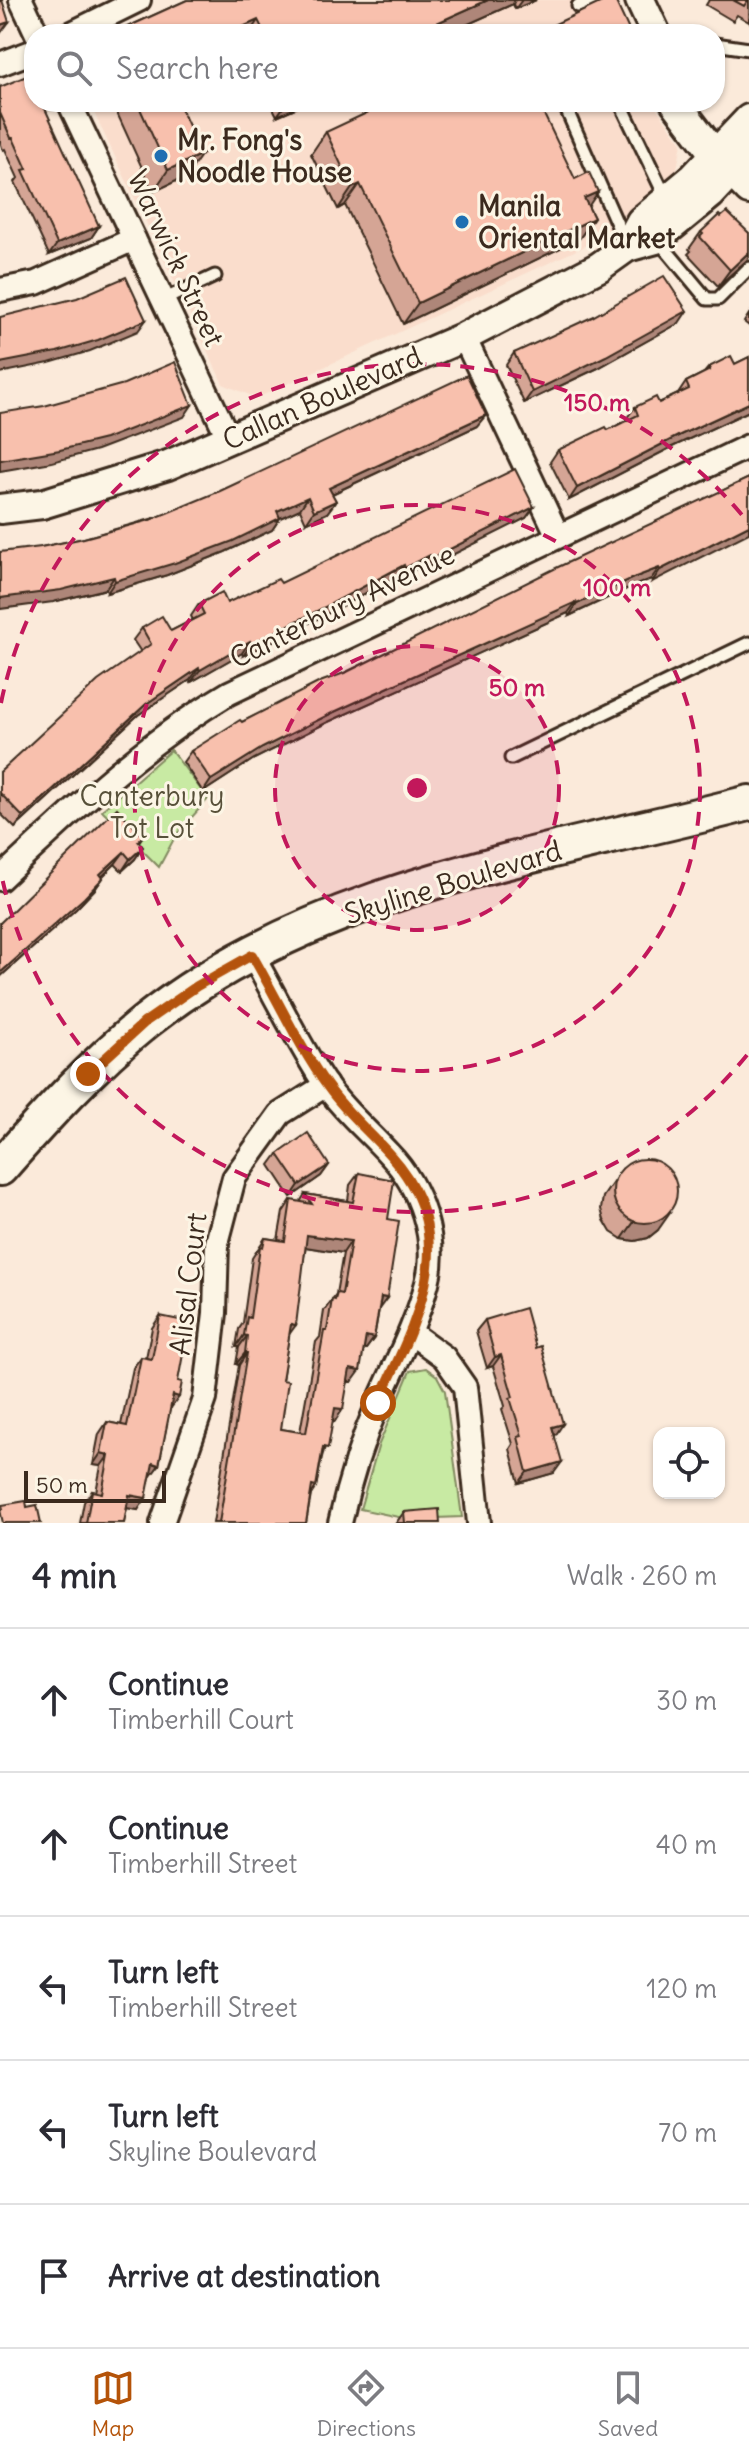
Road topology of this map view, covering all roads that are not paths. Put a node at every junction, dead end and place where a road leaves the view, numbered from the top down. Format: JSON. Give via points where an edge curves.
{"nodes":[{"id":1,"x":21,"y":0,"type":"edge"},
{"id":2,"x":139,"y":0,"type":"edge"},
{"id":3,"x":594,"y":0,"type":"edge"},
{"id":4,"x":619,"y":0,"type":"edge"},
{"id":5,"x":640,"y":0,"type":"edge"},
{"id":6,"x":578,"y":6,"type":"dead end"},
{"id":7,"x":32,"y":24,"type":"edge"},
{"id":8,"x":90,"y":24,"type":"edge"},
{"id":9,"x":630,"y":24,"type":"edge"},
{"id":10,"x":651,"y":24,"type":"edge"},
{"id":11,"x":725,"y":45,"type":"edge"},
{"id":12,"x":749,"y":49,"type":"edge"},
{"id":13,"x":24,"y":55,"type":"edge"},
{"id":14,"x":0,"y":64,"type":"edge"},
{"id":15,"x":74,"y":112,"type":"edge"},
{"id":16,"x":568,"y":112,"type":"edge"},
{"id":17,"x":625,"y":112,"type":"edge"},
{"id":18,"x":685,"y":112,"type":"edge"},
{"id":19,"x":704,"y":112,"type":"edge"},
{"id":20,"x":749,"y":119,"type":"edge"},
{"id":21,"x":738,"y":163,"type":"edge"},
{"id":22,"x":667,"y":201,"type":"junction"},
{"id":23,"x":134,"y":239,"type":"junction"},
{"id":24,"x":656,"y":239,"type":"junction"},
{"id":25,"x":627,"y":247,"type":"junction"},
{"id":26,"x":749,"y":268,"type":"edge"},
{"id":27,"x":215,"y":276,"type":"dead end"},
{"id":28,"x":0,"y":290,"type":"edge"},
{"id":29,"x":163,"y":300,"type":"junction"},
{"id":30,"x":464,"y":337,"type":"junction"},
{"id":31,"x":229,"y":439,"type":"junction"},
{"id":32,"x":749,"y":446,"type":"edge"},
{"id":33,"x":0,"y":509,"type":"edge"},
{"id":34,"x":558,"y":536,"type":"junction"},
{"id":35,"x":749,"y":643,"type":"edge"},
{"id":36,"x":511,"y":758,"type":"dead end"},
{"id":37,"x":749,"y":803,"type":"edge"},
{"id":38,"x":5,"y":865,"type":"edge"},
{"id":39,"x":252,"y":955,"type":"junction"},
{"id":40,"x":326,"y":1085,"type":"junction"},
{"id":41,"x":0,"y":1168,"type":"edge"},
{"id":42,"x":411,"y":1333,"type":"junction"},
{"id":43,"x":162,"y":1523,"type":"edge"},
{"id":44,"x":340,"y":1523,"type":"edge"},
{"id":45,"x":479,"y":1523,"type":"edge"}],
"edges":[{"from":1,"to":7,"type":"street"},
{"from":2,"to":8,"type":"street"},
{"from":3,"to":6,"type":"lane"},
{"from":4,"to":9,"type":"street"},
{"from":5,"to":10,"type":"street"},
{"from":11,"to":12,"type":"lane"},
{"from":13,"to":14,"type":"street"},
{"from":15,"to":23,"type":"street","name":"Warwick Street"},
{"from":16,"to":25,"type":"lane"},
{"from":17,"to":22,"type":"lane"},
{"from":18,"to":21,"type":"street"},
{"from":19,"to":21,"type":"street"},
{"from":20,"to":21,"type":"street","name":"Callan Boulevard"},
{"from":21,"to":22,"type":"street","name":"Callan Boulevard"},
{"from":21,"to":24,"type":"street","name":"Callan Boulevard"},
{"from":22,"to":25,"type":"street","name":"Callan Boulevard","via":[[641,221]]},
{"from":23,"to":28,"type":"street","via":[[36,283]]},
{"from":23,"to":29,"type":"street","name":"Warwick Street"},
{"from":24,"to":25,"type":"street","name":"Callan Boulevard"},
{"from":24,"to":26,"type":"lane","via":[[707,299],[718,299]]},
{"from":25,"to":30,"type":"street","name":"Callan Boulevard"},
{"from":27,"to":29,"type":"lane"},
{"from":29,"to":31,"type":"street","name":"Warwick Street"},
{"from":30,"to":31,"type":"street","name":"Callan Boulevard"},
{"from":30,"to":34,"type":"street"},
{"from":31,"to":33,"type":"street","name":"Callan Boulevard","via":[[168,465],[56,499]]},
{"from":32,"to":34,"type":"street","name":"Canterbury Avenue"},
{"from":34,"to":38,"type":"street","name":"Canterbury Avenue","via":[[243,686],[181,722]]},
{"from":35,"to":36,"type":"lane"},
{"from":37,"to":39,"type":"main road","name":"Skyline Boulevard","via":[[428,883],[358,907]]},
{"from":39,"to":40,"type":"street"},
{"from":39,"to":41,"type":"main road","name":"Skyline Boulevard","via":[[145,1022]]},
{"from":40,"to":42,"type":"street","via":[[391,1156],[413,1188],[430,1230],[429,1280]]},
{"from":40,"to":43,"type":"street","name":"Alisal Court","via":[[280,1114],[234,1178],[217,1243],[205,1399]]},
{"from":42,"to":44,"type":"street","via":[[378,1403]]},
{"from":42,"to":45,"type":"street","via":[[444,1357],[465,1387]]}]}
